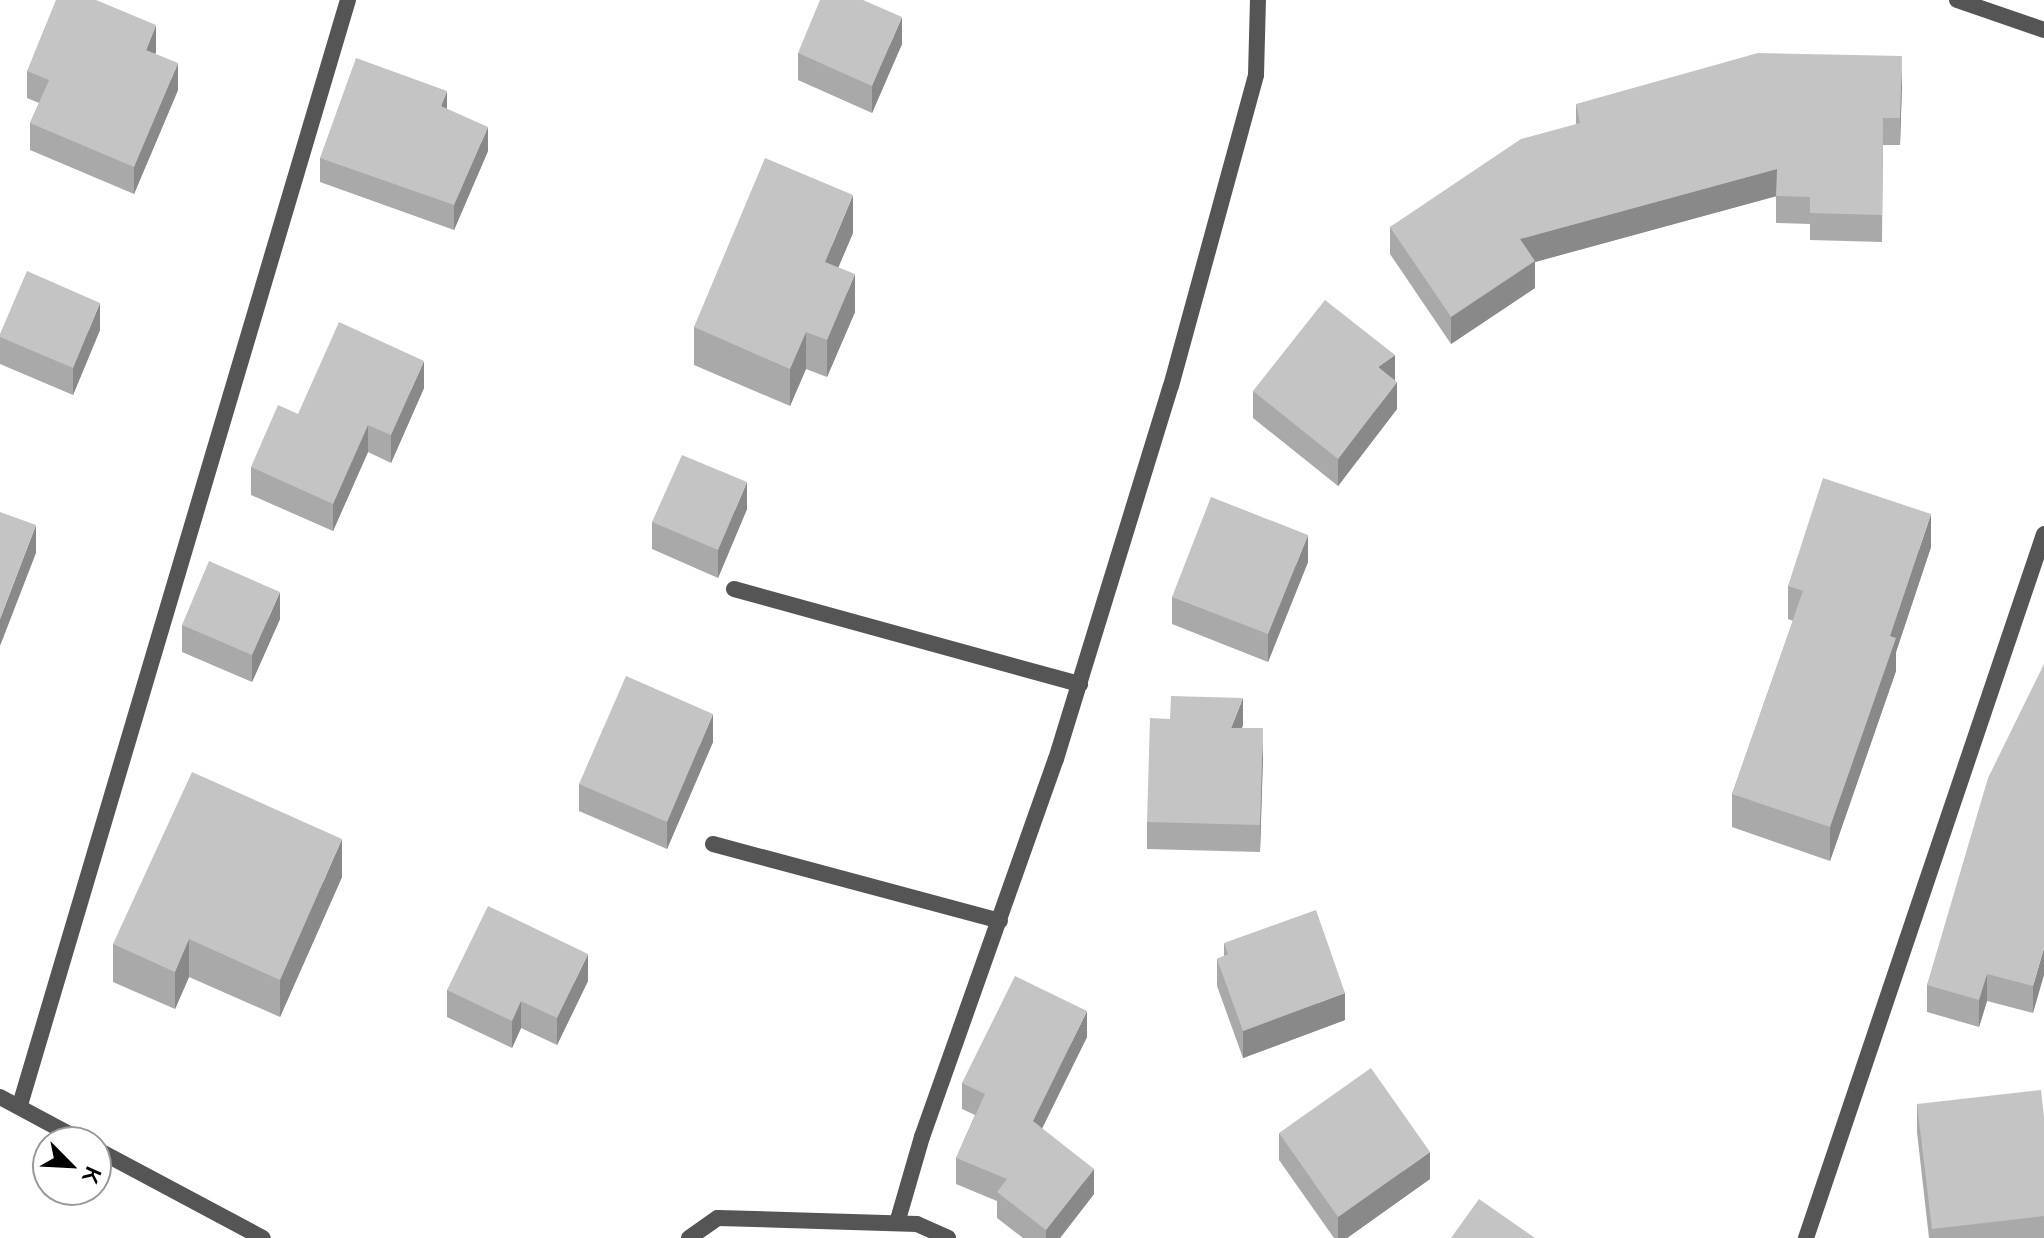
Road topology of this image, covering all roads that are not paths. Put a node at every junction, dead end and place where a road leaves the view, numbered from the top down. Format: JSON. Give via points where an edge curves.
{"nodes":[{"id":1,"x":348,"y":0,"type":"edge"},
{"id":2,"x":1258,"y":0,"type":"edge"},
{"id":3,"x":1957,"y":0,"type":"edge"},
{"id":4,"x":2044,"y":30,"type":"edge"},
{"id":5,"x":2044,"y":534,"type":"edge"},
{"id":6,"x":734,"y":589,"type":"dead end"},
{"id":7,"x":1080,"y":684,"type":"junction"},
{"id":8,"x":713,"y":844,"type":"dead end"},
{"id":9,"x":1000,"y":921,"type":"junction"},
{"id":10,"x":0,"y":1097,"type":"edge"},
{"id":11,"x":20,"y":1105,"type":"junction"},
{"id":12,"x":56,"y":1126,"type":"edge"},
{"id":13,"x":112,"y":1158,"type":"edge"},
{"id":14,"x":897,"y":1223,"type":"junction"},
{"id":15,"x":263,"y":1238,"type":"edge"},
{"id":16,"x":689,"y":1238,"type":"edge"},
{"id":17,"x":948,"y":1238,"type":"edge"},
{"id":18,"x":1806,"y":1238,"type":"edge"}],
"edges":[{"from":1,"to":11,"type":"street"},
{"from":2,"to":7,"type":"street","via":[[1256,75],[1171,386]]},
{"from":3,"to":4,"type":"street"},
{"from":5,"to":18,"type":"street"},
{"from":6,"to":7,"type":"street"},
{"from":7,"to":9,"type":"street"},
{"from":8,"to":9,"type":"street"},
{"from":9,"to":14,"type":"street","via":[[922,1137]]},
{"from":10,"to":11,"type":"street"},
{"from":11,"to":12,"type":"street"},
{"from":13,"to":15,"type":"street"},
{"from":14,"to":16,"type":"street","via":[[718,1218]]},
{"from":14,"to":17,"type":"street","via":[[917,1224]]}]}
